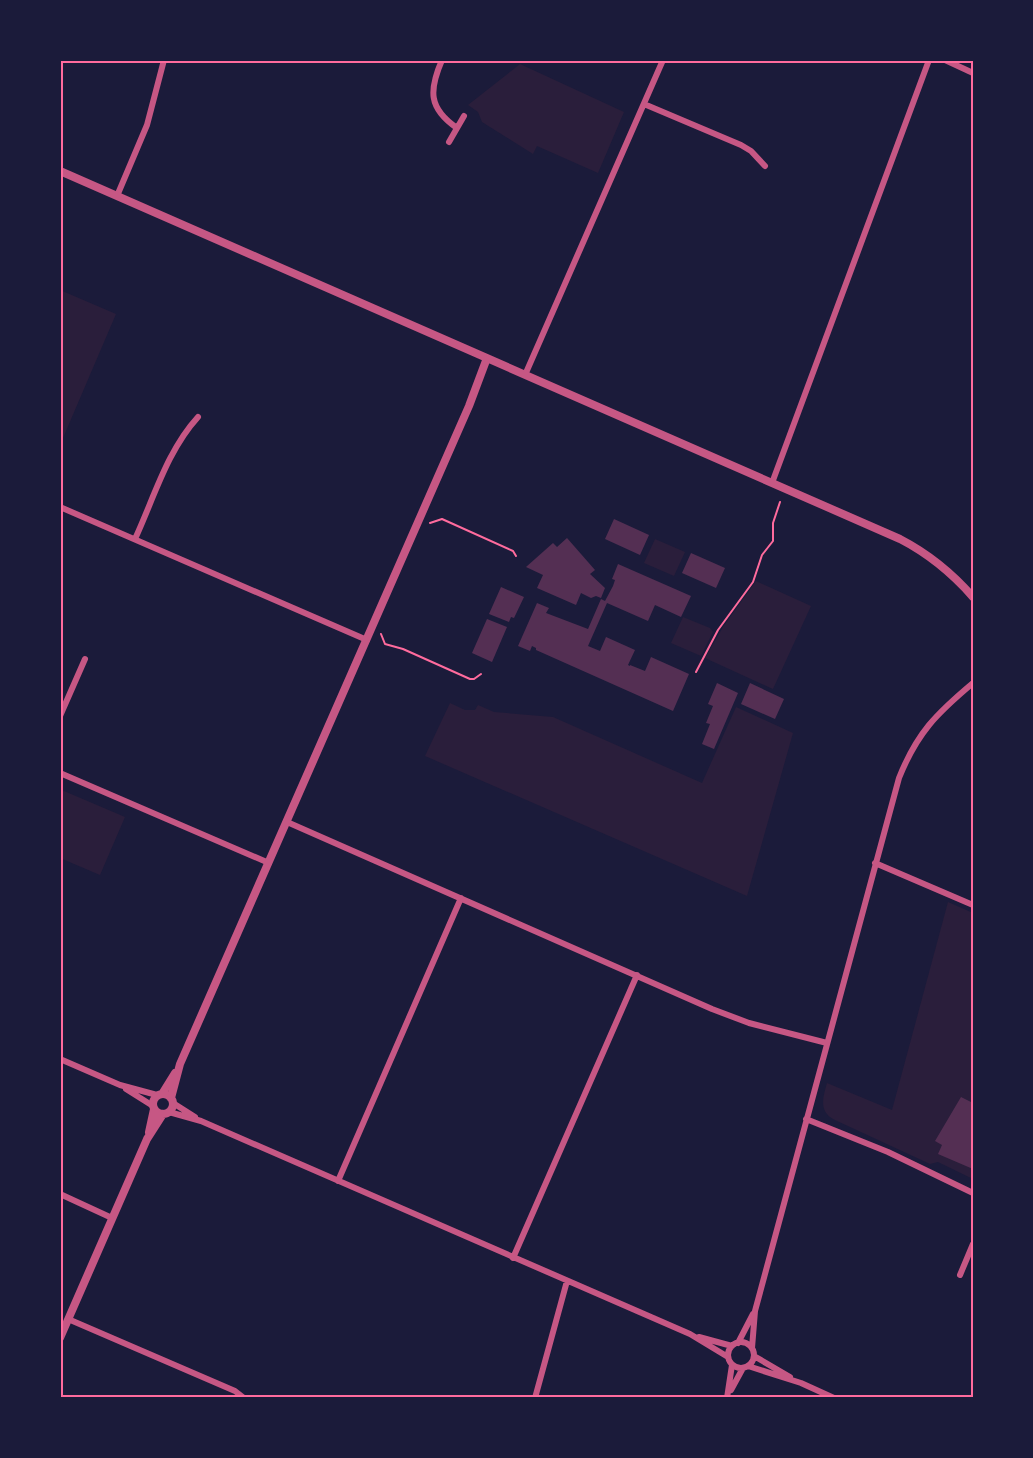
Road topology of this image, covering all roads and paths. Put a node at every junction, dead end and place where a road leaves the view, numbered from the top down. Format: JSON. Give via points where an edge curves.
{"nodes":[{"id":1,"x":164,"y":60,"type":"edge"},
{"id":2,"x":442,"y":60,"type":"edge"},
{"id":3,"x":663,"y":60,"type":"edge"},
{"id":4,"x":929,"y":60,"type":"edge"},
{"id":5,"x":945,"y":60,"type":"edge"},
{"id":6,"x":973,"y":73,"type":"edge"},
{"id":7,"x":644,"y":104,"type":"junction"},
{"id":8,"x":465,"y":116,"type":"dead end"},
{"id":9,"x":457,"y":128,"type":"junction"},
{"id":10,"x":449,"y":142,"type":"dead end"},
{"id":11,"x":765,"y":166,"type":"dead end"},
{"id":12,"x":60,"y":171,"type":"edge"},
{"id":13,"x":117,"y":196,"type":"junction"},
{"id":14,"x":487,"y":358,"type":"junction"},
{"id":15,"x":525,"y":375,"type":"junction"},
{"id":16,"x":198,"y":417,"type":"dead end"},
{"id":17,"x":772,"y":483,"type":"junction"},
{"id":18,"x":780,"y":502,"type":"dead end"},
{"id":19,"x":60,"y":507,"type":"edge"},
{"id":20,"x":430,"y":523,"type":"dead end"},
{"id":21,"x":135,"y":539,"type":"junction"},
{"id":22,"x":516,"y":556,"type":"dead end"},
{"id":23,"x":973,"y":597,"type":"edge"},
{"id":24,"x":381,"y":634,"type":"dead end"},
{"id":25,"x":367,"y":640,"type":"junction"},
{"id":26,"x":85,"y":659,"type":"dead end"},
{"id":27,"x":696,"y":672,"type":"dead end"},
{"id":28,"x":482,"y":674,"type":"dead end"},
{"id":29,"x":973,"y":683,"type":"edge"},
{"id":30,"x":60,"y":716,"type":"edge"},
{"id":31,"x":60,"y":773,"type":"edge"},
{"id":32,"x":287,"y":822,"type":"junction"},
{"id":33,"x":269,"y":863,"type":"junction"},
{"id":34,"x":875,"y":863,"type":"junction"},
{"id":35,"x":461,"y":898,"type":"junction"},
{"id":36,"x":973,"y":905,"type":"edge"},
{"id":37,"x":637,"y":975,"type":"junction"},
{"id":38,"x":826,"y":1043,"type":"junction"},
{"id":39,"x":60,"y":1059,"type":"edge"},
{"id":40,"x":180,"y":1064,"type":"junction"},
{"id":41,"x":120,"y":1085,"type":"junction"},
{"id":42,"x":160,"y":1095,"type":"junction"},
{"id":43,"x":172,"y":1100,"type":"junction"},
{"id":44,"x":153,"y":1107,"type":"junction"},
{"id":45,"x":166,"y":1113,"type":"junction"},
{"id":46,"x":807,"y":1119,"type":"junction"},
{"id":47,"x":201,"y":1121,"type":"junction"},
{"id":48,"x":147,"y":1139,"type":"junction"},
{"id":49,"x":338,"y":1181,"type":"junction"},
{"id":50,"x":973,"y":1192,"type":"edge"},
{"id":51,"x":60,"y":1194,"type":"edge"},
{"id":52,"x":112,"y":1218,"type":"junction"},
{"id":53,"x":973,"y":1244,"type":"edge"},
{"id":54,"x":513,"y":1257,"type":"junction"},
{"id":55,"x":960,"y":1275,"type":"dead end"},
{"id":56,"x":567,"y":1281,"type":"junction"},
{"id":57,"x":755,"y":1311,"type":"junction"},
{"id":58,"x":68,"y":1319,"type":"junction"},
{"id":59,"x":690,"y":1334,"type":"junction"},
{"id":60,"x":60,"y":1338,"type":"edge"},
{"id":61,"x":735,"y":1344,"type":"junction"},
{"id":62,"x":753,"y":1352,"type":"junction"},
{"id":63,"x":728,"y":1357,"type":"junction"},
{"id":64,"x":732,"y":1365,"type":"junction"},
{"id":65,"x":746,"y":1367,"type":"junction"},
{"id":66,"x":801,"y":1383,"type":"junction"},
{"id":67,"x":728,"y":1395,"type":"edge"},
{"id":68,"x":244,"y":1398,"type":"edge"},
{"id":69,"x":535,"y":1398,"type":"edge"},
{"id":70,"x":834,"y":1398,"type":"edge"}],
"edges":[{"from":1,"to":13,"type":"street","via":[[147,125]]},
{"from":2,"to":9,"type":"street","via":[[432,94],[438,112]]},
{"from":3,"to":7,"type":"street"},
{"from":4,"to":17,"type":"street"},
{"from":5,"to":6,"type":"street"},
{"from":7,"to":11,"type":"street","via":[[741,145]]},
{"from":7,"to":15,"type":"street"},
{"from":8,"to":9,"type":"street"},
{"from":9,"to":10,"type":"street"},
{"from":12,"to":13,"type":"street"},
{"from":13,"to":14,"type":"street"},
{"from":14,"to":15,"type":"street"},
{"from":14,"to":25,"type":"street"},
{"from":15,"to":17,"type":"street"},
{"from":16,"to":21,"type":"street","via":[[174,450]]},
{"from":17,"to":23,"type":"street","via":[[922,551]]},
{"from":18,"to":27,"type":"path","via":[[772,543],[762,555],[753,582],[718,630]]},
{"from":19,"to":21,"type":"street"},
{"from":20,"to":22,"type":"path","via":[[442,519],[513,551]]},
{"from":21,"to":25,"type":"street"},
{"from":24,"to":28,"type":"path","via":[[385,644],[470,679]]},
{"from":25,"to":32,"type":"street"},
{"from":26,"to":30,"type":"street"},
{"from":29,"to":34,"type":"street","via":[[938,713],[912,750],[892,799]]},
{"from":31,"to":33,"type":"street"},
{"from":32,"to":33,"type":"street"},
{"from":32,"to":35,"type":"street"},
{"from":33,"to":40,"type":"street"},
{"from":34,"to":36,"type":"street"},
{"from":34,"to":38,"type":"street"},
{"from":35,"to":37,"type":"street"},
{"from":35,"to":49,"type":"street"},
{"from":37,"to":38,"type":"street","via":[[729,1016]]},
{"from":37,"to":54,"type":"street"},
{"from":38,"to":46,"type":"street"},
{"from":39,"to":41,"type":"street"},
{"from":40,"to":42,"type":"street"},
{"from":40,"to":43,"type":"street"},
{"from":41,"to":42,"type":"street"},
{"from":41,"to":44,"type":"street"},
{"from":42,"to":43,"type":"street"},
{"from":42,"to":44,"type":"street","via":[[153,1100]]},
{"from":43,"to":45,"type":"street","via":[[172,1108]]},
{"from":43,"to":47,"type":"street"},
{"from":44,"to":45,"type":"street","via":[[158,1113]]},
{"from":44,"to":48,"type":"street"},
{"from":45,"to":47,"type":"street"},
{"from":45,"to":48,"type":"street"},
{"from":46,"to":50,"type":"street"},
{"from":46,"to":57,"type":"street"},
{"from":47,"to":49,"type":"street"},
{"from":48,"to":52,"type":"street"},
{"from":49,"to":54,"type":"street"},
{"from":51,"to":52,"type":"street"},
{"from":52,"to":58,"type":"street"},
{"from":53,"to":55,"type":"street"},
{"from":54,"to":56,"type":"street"},
{"from":56,"to":59,"type":"street"},
{"from":56,"to":69,"type":"street"},
{"from":57,"to":61,"type":"street"},
{"from":57,"to":62,"type":"street"},
{"from":58,"to":60,"type":"street"},
{"from":58,"to":68,"type":"street"},
{"from":59,"to":61,"type":"street"},
{"from":59,"to":63,"type":"street"},
{"from":61,"to":62,"type":"street","via":[[746,1343]]},
{"from":61,"to":63,"type":"street"},
{"from":62,"to":65,"type":"street"},
{"from":62,"to":66,"type":"street"},
{"from":63,"to":64,"type":"street"},
{"from":64,"to":65,"type":"street"},
{"from":64,"to":67,"type":"street"},
{"from":65,"to":66,"type":"street"},
{"from":65,"to":67,"type":"street"},
{"from":66,"to":70,"type":"street"}]}
